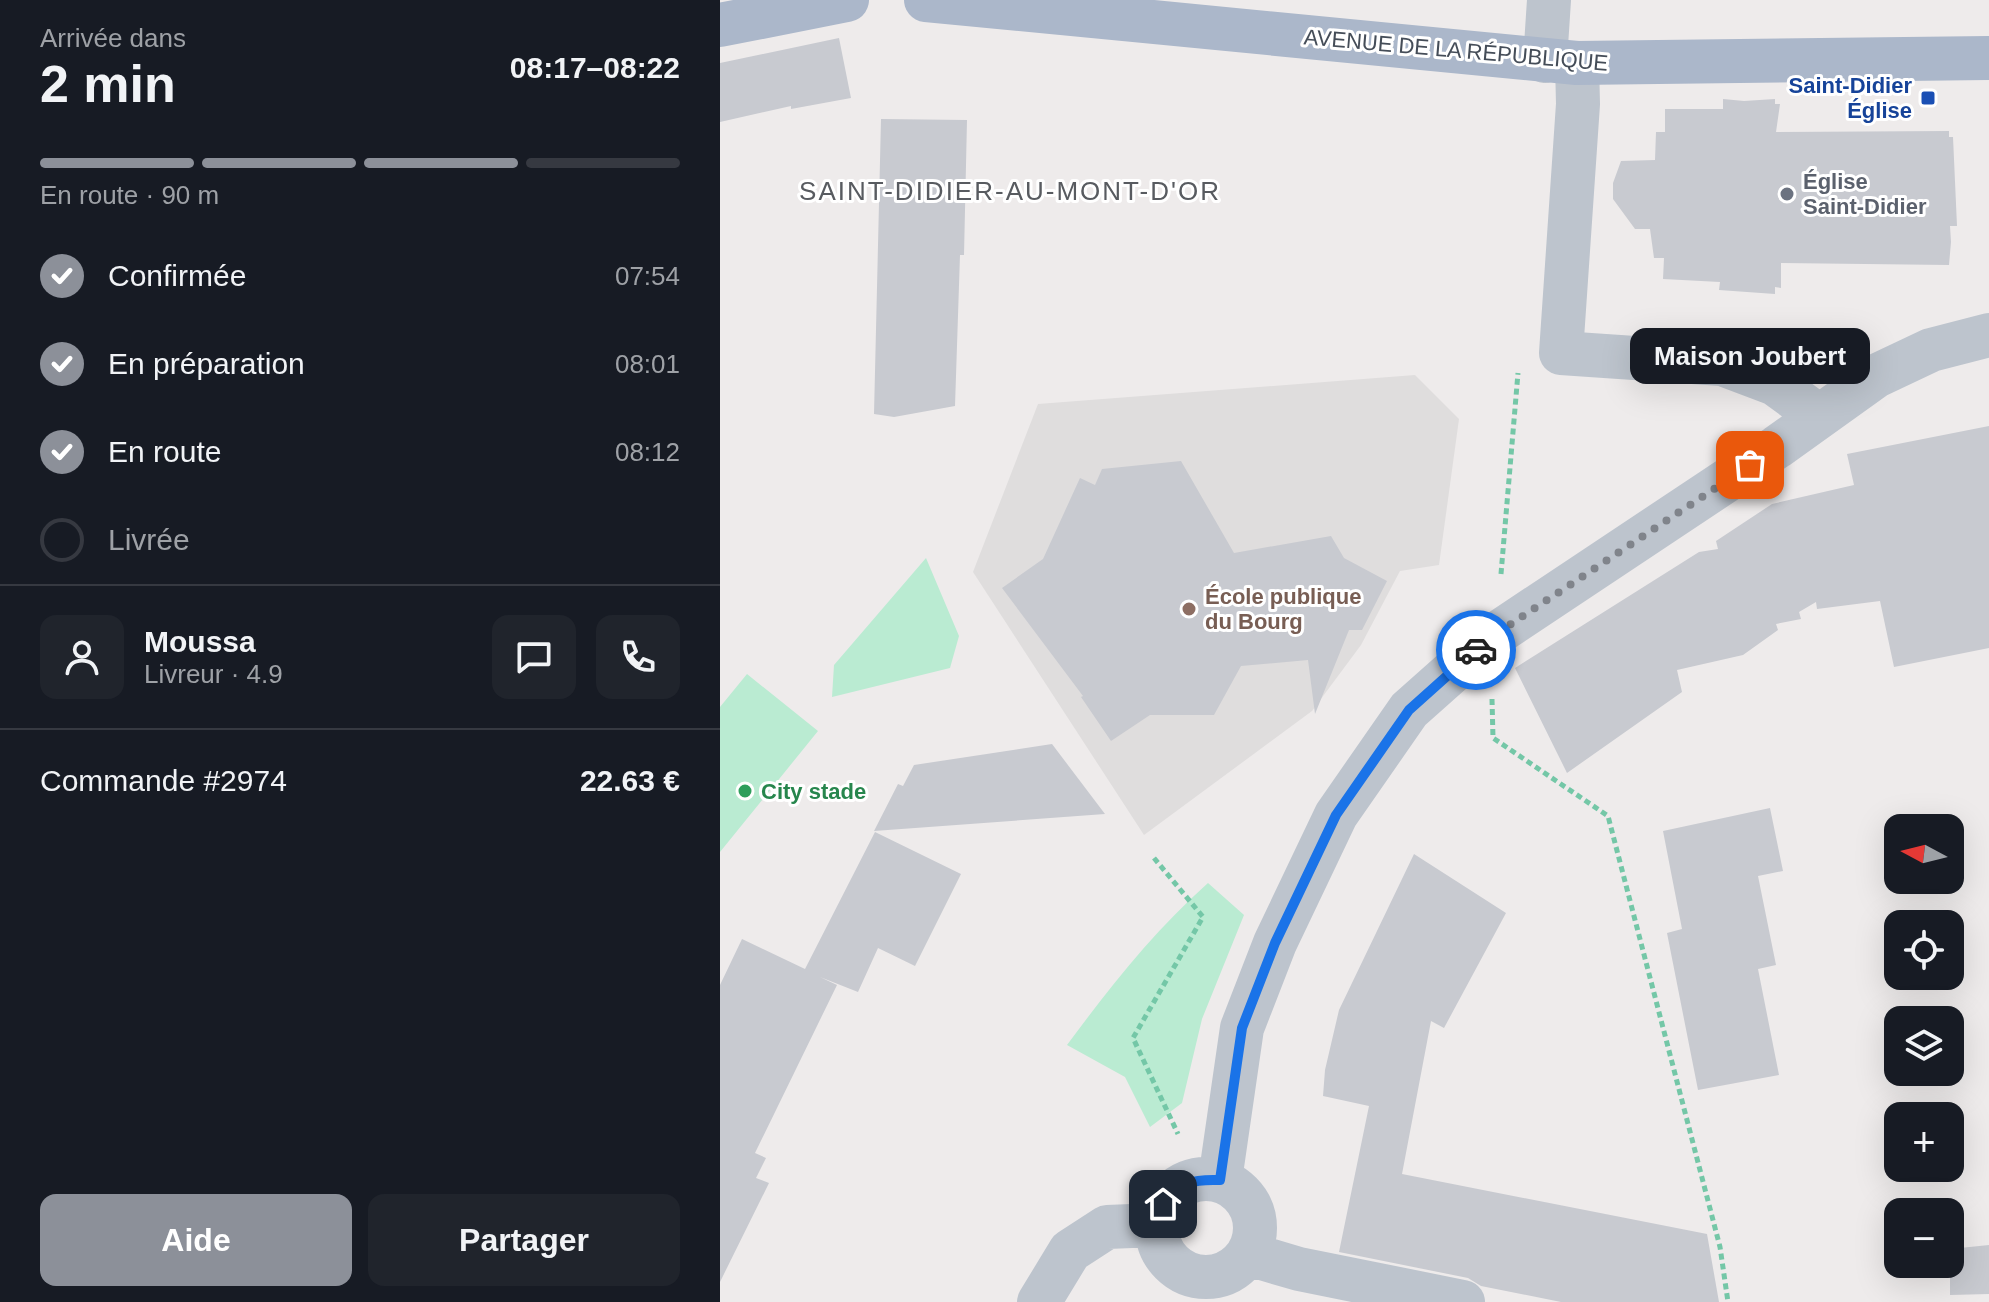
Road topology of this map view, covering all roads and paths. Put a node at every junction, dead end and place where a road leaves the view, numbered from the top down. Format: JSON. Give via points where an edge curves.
{"nodes":[{"id":1,"x":847,"y":0,"type":"edge"},
{"id":2,"x":926,"y":0,"type":"edge"},
{"id":3,"x":1549,"y":0,"type":"edge"},
{"id":4,"x":720,"y":25,"type":"edge"},
{"id":5,"x":1989,"y":58,"type":"edge"},
{"id":6,"x":1561,"y":62,"type":"junction"},
{"id":7,"x":1989,"y":335,"type":"edge"},
{"id":8,"x":1519,"y":362,"type":"dead end"},
{"id":9,"x":1819,"y":416,"type":"junction"},
{"id":10,"x":1490,"y":638,"type":"junction"},
{"id":11,"x":1154,"y":858,"type":"dead end"},
{"id":12,"x":1209,"y":1180,"type":"junction"},
{"id":13,"x":1157,"y":1225,"type":"junction"},
{"id":14,"x":1227,"y":1278,"type":"edge"},
{"id":15,"x":1039,"y":1302,"type":"edge"},
{"id":16,"x":1463,"y":1302,"type":"edge"},
{"id":17,"x":1728,"y":1302,"type":"edge"}],
"edges":[{"from":1,"to":4,"type":"main road"},
{"from":2,"to":6,"type":"main road","name":"AVENUE DE LA RÉPUBLIQUE"},
{"from":3,"to":6,"type":"street"},
{"from":5,"to":6,"type":"main road","name":"AVENUE DE LA RÉPUBLIQUE"},
{"from":6,"to":9,"type":"street","via":[[1578,104],[1561,353],[1722,364],[1775,384]]},
{"from":7,"to":9,"type":"street","via":[[1931,350],[1876,376]]},
{"from":8,"to":10,"type":"path","via":[[1500,583]]},
{"from":9,"to":10,"type":"street"},
{"from":10,"to":12,"type":"street","via":[[1409,710],[1336,815],[1275,943],[1242,1028]]},
{"from":10,"to":17,"type":"path","via":[[1493,738],[1608,816],[1720,1247]]},
{"from":11,"to":12,"type":"path","via":[[1203,917],[1133,1038]]},
{"from":12,"to":13,"type":"street","via":[[1178,1187],[1163,1204]]},
{"from":12,"to":14,"type":"street","via":[[1234,1186],[1253,1210],[1256,1225],[1254,1240]]},
{"from":13,"to":14,"type":"street","via":[[1158,1240],[1173,1265],[1200,1277]]},
{"from":13,"to":15,"type":"street","via":[[1107,1227],[1070,1251]]},
{"from":14,"to":16,"type":"street","via":[[1299,1269]]}]}
